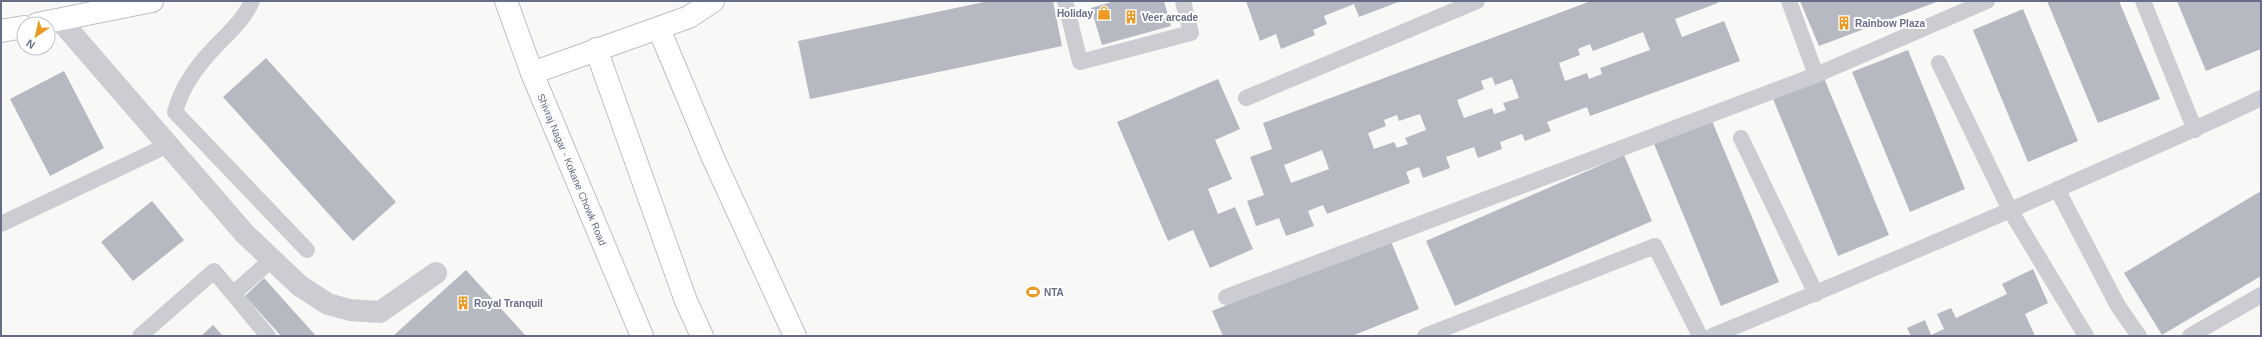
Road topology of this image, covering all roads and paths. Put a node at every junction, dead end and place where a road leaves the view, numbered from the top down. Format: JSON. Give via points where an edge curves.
{"nodes":[{"id":1,"x":152,"y":1,"type":"edge"},
{"id":2,"x":252,"y":1,"type":"edge"},
{"id":3,"x":506,"y":1,"type":"edge"},
{"id":4,"x":713,"y":1,"type":"edge"},
{"id":5,"x":1064,"y":1,"type":"edge"},
{"id":6,"x":1183,"y":1,"type":"edge"},
{"id":7,"x":1477,"y":1,"type":"edge"},
{"id":8,"x":1789,"y":1,"type":"edge"},
{"id":9,"x":1986,"y":1,"type":"edge"},
{"id":10,"x":2143,"y":1,"type":"edge"},
{"id":11,"x":60,"y":20,"type":"junction"},
{"id":12,"x":56,"y":21,"type":"edge"},
{"id":13,"x":16,"y":28,"type":"edge"},
{"id":14,"x":659,"y":29,"type":"junction"},
{"id":15,"x":1,"y":31,"type":"edge"},
{"id":16,"x":596,"y":49,"type":"junction"},
{"id":17,"x":1939,"y":63,"type":"dead end"},
{"id":18,"x":532,"y":73,"type":"junction"},
{"id":19,"x":1816,"y":75,"type":"junction"},
{"id":20,"x":1246,"y":98,"type":"dead end"},
{"id":21,"x":2261,"y":98,"type":"edge"},
{"id":22,"x":2195,"y":130,"type":"junction"},
{"id":23,"x":1741,"y":138,"type":"dead end"},
{"id":24,"x":168,"y":145,"type":"junction"},
{"id":25,"x":2057,"y":189,"type":"junction"},
{"id":26,"x":2010,"y":210,"type":"junction"},
{"id":27,"x":1,"y":224,"type":"edge"},
{"id":28,"x":307,"y":250,"type":"dead end"},
{"id":29,"x":271,"y":260,"type":"junction"},
{"id":30,"x":436,"y":273,"type":"dead end"},
{"id":31,"x":233,"y":294,"type":"junction"},
{"id":32,"x":1816,"y":294,"type":"junction"},
{"id":33,"x":2261,"y":295,"type":"edge"},
{"id":34,"x":1226,"y":297,"type":"dead end"},
{"id":35,"x":140,"y":336,"type":"edge"},
{"id":36,"x":268,"y":336,"type":"edge"},
{"id":37,"x":642,"y":336,"type":"edge"},
{"id":38,"x":702,"y":336,"type":"edge"},
{"id":39,"x":795,"y":336,"type":"edge"},
{"id":40,"x":1425,"y":336,"type":"edge"},
{"id":41,"x":1700,"y":336,"type":"edge"},
{"id":42,"x":1712,"y":336,"type":"edge"},
{"id":43,"x":2086,"y":336,"type":"edge"},
{"id":44,"x":2139,"y":336,"type":"edge"},
{"id":45,"x":2190,"y":336,"type":"edge"}],
"edges":[{"from":1,"to":11,"type":"street"},
{"from":2,"to":28,"type":"lane","via":[[247,13],[198,67],[179,97],[175,112]]},
{"from":3,"to":18,"type":"street","name":"Shivraj Nagar - Kokane Chowk Road"},
{"from":4,"to":14,"type":"street","via":[[689,17]]},
{"from":5,"to":6,"type":"lane","via":[[1080,62],[1191,33]]},
{"from":7,"to":20,"type":"lane"},
{"from":8,"to":19,"type":"lane"},
{"from":9,"to":19,"type":"lane"},
{"from":10,"to":22,"type":"lane"},
{"from":11,"to":12,"type":"street"},
{"from":11,"to":24,"type":"street"},
{"from":13,"to":15,"type":"street"},
{"from":14,"to":16,"type":"street"},
{"from":14,"to":39,"type":"street","via":[[714,160]]},
{"from":16,"to":18,"type":"street"},
{"from":16,"to":38,"type":"street","via":[[686,301]]},
{"from":17,"to":26,"type":"lane"},
{"from":18,"to":37,"type":"street","name":"Shivraj Nagar - Kokane Chowk Road"},
{"from":19,"to":34,"type":"lane"},
{"from":21,"to":22,"type":"lane"},
{"from":22,"to":25,"type":"lane"},
{"from":23,"to":32,"type":"lane"},
{"from":24,"to":27,"type":"lane"},
{"from":24,"to":29,"type":"street","via":[[245,234]]},
{"from":25,"to":26,"type":"lane"},
{"from":25,"to":44,"type":"lane","via":[[2118,306]]},
{"from":26,"to":32,"type":"lane"},
{"from":26,"to":43,"type":"lane"},
{"from":29,"to":30,"type":"street","via":[[300,286],[328,304],[350,310],[380,312]]},
{"from":29,"to":31,"type":"lane"},
{"from":31,"to":35,"type":"lane","via":[[214,271]]},
{"from":31,"to":36,"type":"lane"},
{"from":32,"to":42,"type":"lane"},
{"from":33,"to":45,"type":"lane"},
{"from":40,"to":41,"type":"lane","via":[[1655,246]]}]}
